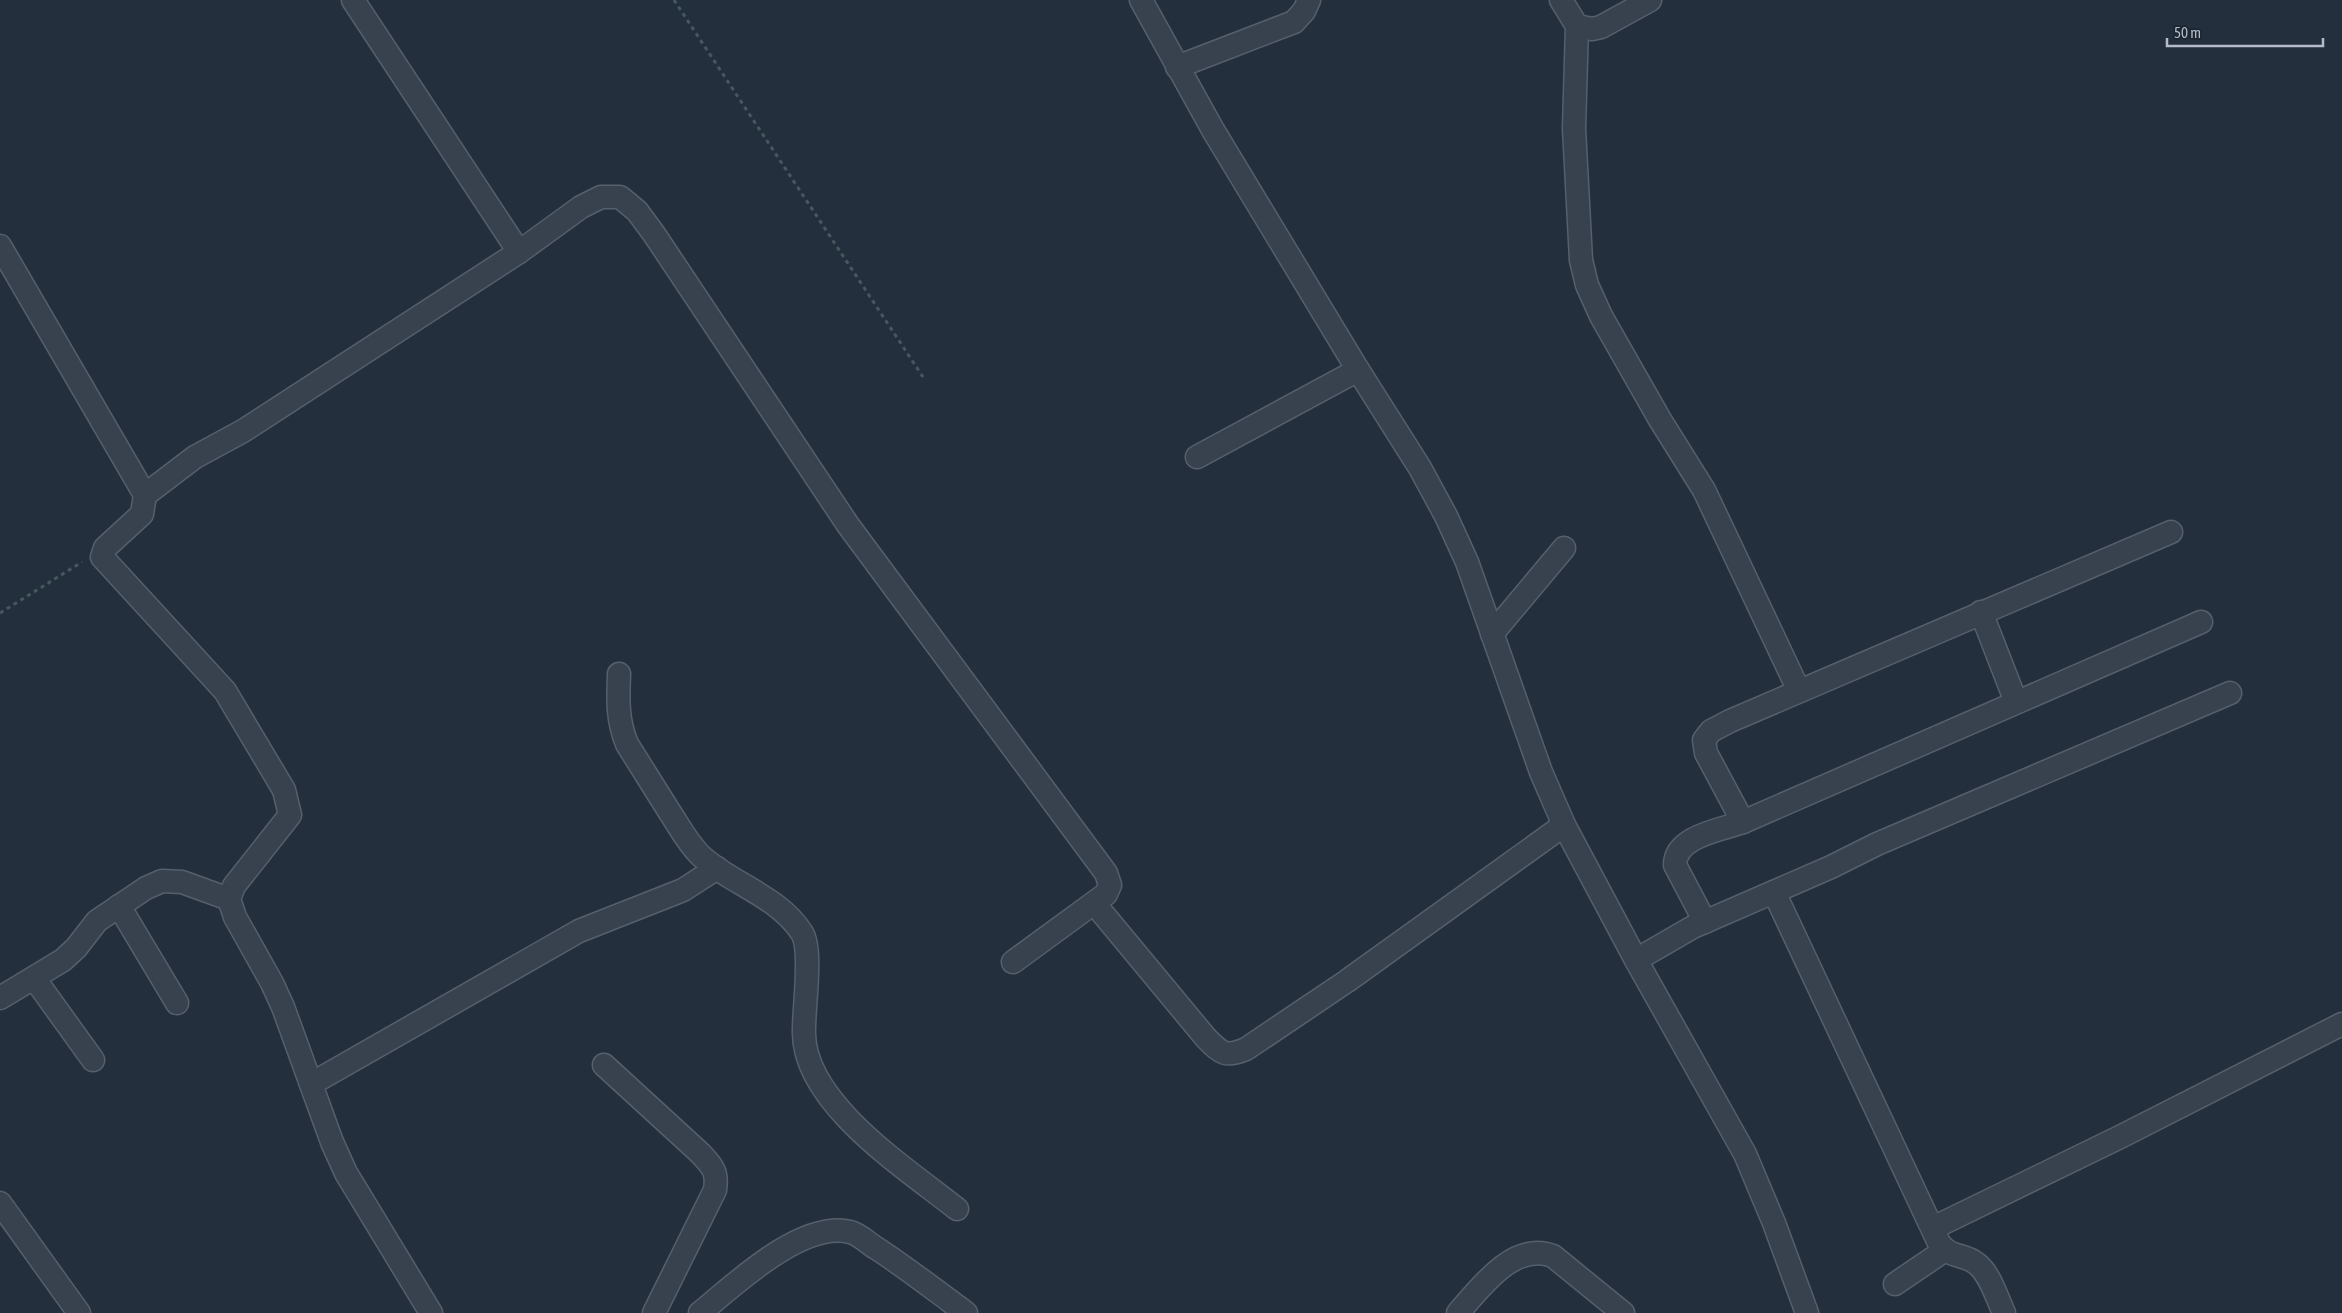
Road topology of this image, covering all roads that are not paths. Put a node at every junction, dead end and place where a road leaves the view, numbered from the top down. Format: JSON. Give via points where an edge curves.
{"nodes":[{"id":1,"x":353,"y":0,"type":"edge"},
{"id":2,"x":1141,"y":0,"type":"edge"},
{"id":3,"x":1308,"y":0,"type":"edge"},
{"id":4,"x":1561,"y":0,"type":"edge"},
{"id":5,"x":1650,"y":0,"type":"edge"},
{"id":6,"x":1577,"y":26,"type":"junction"},
{"id":7,"x":1177,"y":66,"type":"junction"},
{"id":8,"x":0,"y":246,"type":"edge"},
{"id":9,"x":519,"y":252,"type":"junction"},
{"id":10,"x":1358,"y":370,"type":"junction"},
{"id":11,"x":1197,"y":457,"type":"dead end"},
{"id":12,"x":145,"y":494,"type":"junction"},
{"id":13,"x":2171,"y":532,"type":"dead end"},
{"id":14,"x":1564,"y":548,"type":"dead end"},
{"id":15,"x":1980,"y":612,"type":"junction"},
{"id":16,"x":2201,"y":622,"type":"dead end"},
{"id":17,"x":1492,"y":634,"type":"junction"},
{"id":18,"x":619,"y":674,"type":"dead end"},
{"id":19,"x":1800,"y":691,"type":"junction"},
{"id":20,"x":2230,"y":693,"type":"dead end"},
{"id":21,"x":2016,"y":702,"type":"junction"},
{"id":22,"x":1743,"y":822,"type":"junction"},
{"id":23,"x":1564,"y":825,"type":"junction"},
{"id":24,"x":717,"y":868,"type":"junction"},
{"id":25,"x":1774,"y":892,"type":"junction"},
{"id":26,"x":229,"y":900,"type":"junction"},
{"id":27,"x":1094,"y":903,"type":"junction"},
{"id":28,"x":119,"y":906,"type":"junction"},
{"id":29,"x":1705,"y":922,"type":"junction"},
{"id":30,"x":1636,"y":960,"type":"junction"},
{"id":31,"x":1013,"y":962,"type":"dead end"},
{"id":32,"x":34,"y":978,"type":"junction"},
{"id":33,"x":0,"y":998,"type":"edge"},
{"id":34,"x":178,"y":1003,"type":"dead end"},
{"id":35,"x":2342,"y":1024,"type":"edge"},
{"id":36,"x":93,"y":1060,"type":"dead end"},
{"id":37,"x":604,"y":1065,"type":"dead end"},
{"id":38,"x":311,"y":1084,"type":"junction"},
{"id":39,"x":0,"y":1203,"type":"edge"},
{"id":40,"x":957,"y":1209,"type":"dead end"},
{"id":41,"x":1933,"y":1228,"type":"junction"},
{"id":42,"x":1945,"y":1250,"type":"junction"},
{"id":43,"x":1895,"y":1284,"type":"dead end"},
{"id":44,"x":79,"y":1313,"type":"edge"},
{"id":45,"x":431,"y":1313,"type":"edge"},
{"id":46,"x":654,"y":1313,"type":"edge"},
{"id":47,"x":700,"y":1313,"type":"edge"},
{"id":48,"x":966,"y":1313,"type":"edge"},
{"id":49,"x":1458,"y":1313,"type":"edge"},
{"id":50,"x":1623,"y":1313,"type":"edge"},
{"id":51,"x":1806,"y":1313,"type":"edge"},
{"id":52,"x":2004,"y":1313,"type":"edge"}],
"edges":[{"from":1,"to":9,"type":"street"},
{"from":2,"to":7,"type":"street"},
{"from":3,"to":7,"type":"street","via":[[1304,12],[1294,22]]},
{"from":4,"to":6,"type":"street"},
{"from":5,"to":6,"type":"street","via":[[1601,27]]},
{"from":6,"to":19,"type":"street","via":[[1574,128],[1581,260],[1587,285],[1659,418],[1704,490]]},
{"from":7,"to":10,"type":"street"},
{"from":8,"to":12,"type":"street"},
{"from":9,"to":12,"type":"street","via":[[244,431],[195,457]]},
{"from":9,"to":27,"type":"street","via":[[601,197],[620,197],[637,211],[848,525],[1098,860],[1110,885],[1106,894]]},
{"from":10,"to":11,"type":"street"},
{"from":10,"to":17,"type":"street","via":[[1420,468],[1446,516],[1467,562]]},
{"from":12,"to":26,"type":"street","via":[[142,514],[105,548],[102,557],[225,690],[284,790],[290,815],[234,886]]},
{"from":13,"to":15,"type":"street"},
{"from":14,"to":17,"type":"street"},
{"from":15,"to":19,"type":"street"},
{"from":15,"to":21,"type":"street"},
{"from":16,"to":21,"type":"street"},
{"from":17,"to":23,"type":"street","via":[[1541,772]]},
{"from":18,"to":24,"type":"street","via":[[618,711],[620,728],[627,744],[690,844]]},
{"from":19,"to":22,"type":"street","via":[[1730,721],[1704,740],[1706,753]]},
{"from":20,"to":25,"type":"street","via":[[1877,844]]},
{"from":21,"to":22,"type":"street"},
{"from":22,"to":29,"type":"street","via":[[1692,840],[1675,855],[1675,865]]},
{"from":23,"to":27,"type":"street","via":[[1346,981],[1246,1049],[1233,1054],[1220,1052],[1206,1038]]},
{"from":23,"to":30,"type":"street"},
{"from":24,"to":38,"type":"street","via":[[683,890],[579,931]]},
{"from":24,"to":40,"type":"street","via":[[744,883],[783,913],[803,934],[807,951],[804,1036],[808,1056],[818,1080],[839,1110],[861,1132]]},
{"from":25,"to":29,"type":"street"},
{"from":25,"to":41,"type":"street"},
{"from":26,"to":28,"type":"street","via":[[171,880],[146,888]]},
{"from":26,"to":38,"type":"street","via":[[279,999]]},
{"from":27,"to":31,"type":"street"},
{"from":28,"to":32,"type":"street","via":[[97,921],[63,960]]},
{"from":28,"to":34,"type":"street"},
{"from":29,"to":30,"type":"street"},
{"from":30,"to":51,"type":"street","via":[[1745,1154]]},
{"from":32,"to":33,"type":"street"},
{"from":32,"to":36,"type":"street"},
{"from":35,"to":41,"type":"street"},
{"from":37,"to":46,"type":"street","via":[[700,1153],[712,1166],[717,1178],[715,1190]]},
{"from":38,"to":45,"type":"street","via":[[346,1173]]},
{"from":39,"to":44,"type":"street"},
{"from":41,"to":42,"type":"street"},
{"from":42,"to":43,"type":"street"},
{"from":42,"to":52,"type":"street","via":[[1978,1264]]},
{"from":47,"to":48,"type":"street","via":[[777,1252],[816,1234],[836,1230],[852,1232]]},
{"from":49,"to":50,"type":"street","via":[[1502,1267],[1528,1253],[1541,1251],[1553,1256]]}]}
